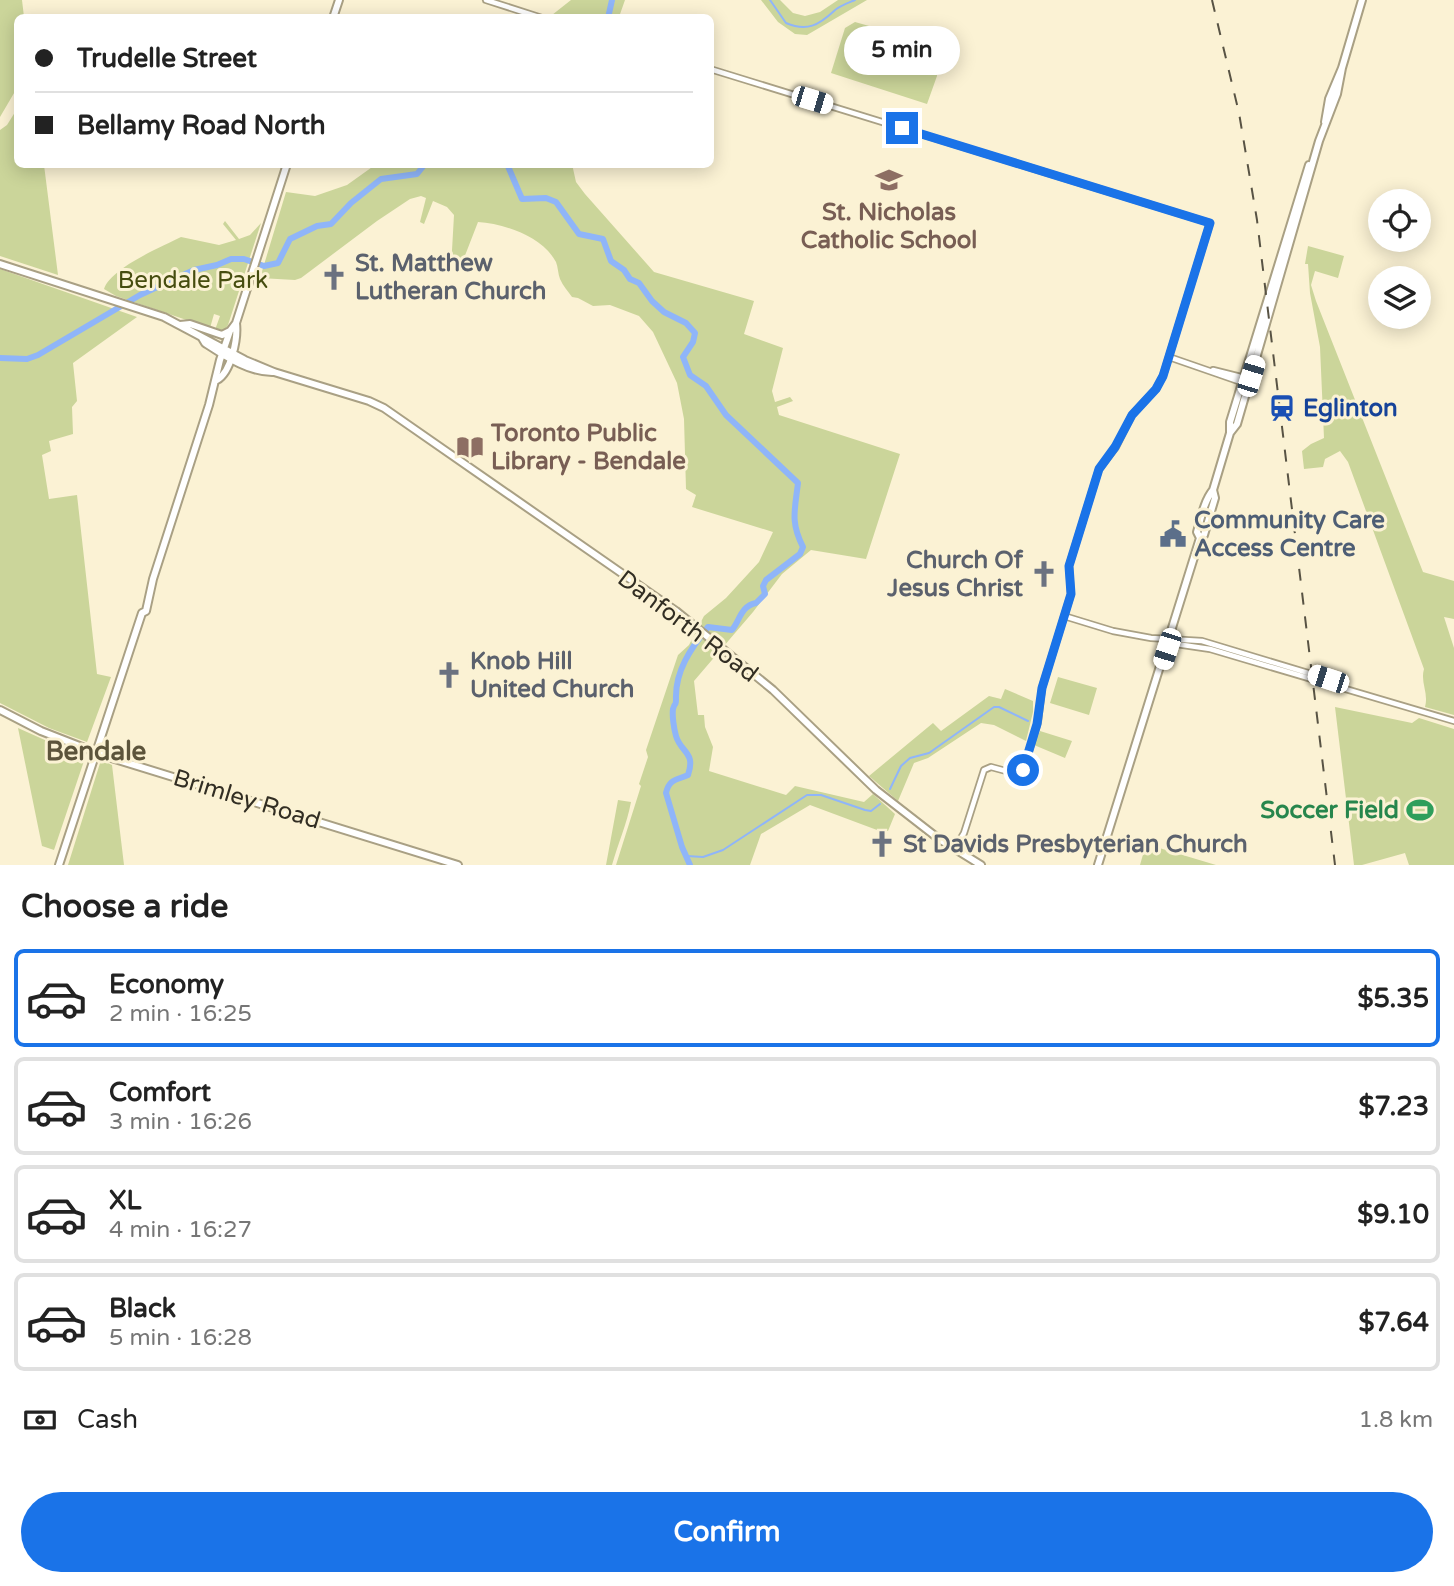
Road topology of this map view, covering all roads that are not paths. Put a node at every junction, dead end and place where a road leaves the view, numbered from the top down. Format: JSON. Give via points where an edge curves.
{"nodes":[{"id":1,"x":486,"y":0,"type":"edge"},
{"id":2,"x":1362,"y":0,"type":"edge"},
{"id":3,"x":530,"y":14,"type":"edge"},
{"id":4,"x":714,"y":70,"type":"edge"},
{"id":5,"x":286,"y":168,"type":"edge"},
{"id":6,"x":0,"y":264,"type":"edge"},
{"id":7,"x":236,"y":323,"type":"junction"},
{"id":8,"x":180,"y":325,"type":"junction"},
{"id":9,"x":230,"y":331,"type":"junction"},
{"id":10,"x":223,"y":351,"type":"junction"},
{"id":11,"x":230,"y":356,"type":"junction"},
{"id":12,"x":1169,"y":356,"type":"junction"},
{"id":13,"x":217,"y":380,"type":"junction"},
{"id":14,"x":1246,"y":381,"type":"junction"},
{"id":15,"x":1064,"y":616,"type":"junction"},
{"id":16,"x":1170,"y":639,"type":"junction"},
{"id":17,"x":0,"y":710,"type":"edge"},
{"id":18,"x":1454,"y":721,"type":"edge"},
{"id":19,"x":96,"y":752,"type":"junction"},
{"id":20,"x":954,"y":848,"type":"junction"},
{"id":21,"x":59,"y":865,"type":"edge"},
{"id":22,"x":458,"y":865,"type":"edge"},
{"id":23,"x":981,"y":865,"type":"edge"},
{"id":24,"x":1098,"y":865,"type":"edge"}],
"edges":[{"from":1,"to":3,"type":"street"},
{"from":2,"to":14,"type":"main road","via":[[1335,100],[1279,257]]},
{"from":4,"to":12,"type":"street","via":[[1210,223]]},
{"from":5,"to":7,"type":"main road"},
{"from":6,"to":8,"type":"main road"},
{"from":7,"to":9,"type":"main road"},
{"from":7,"to":11,"type":"main road"},
{"from":8,"to":9,"type":"main road","via":[[222,335]]},
{"from":8,"to":10,"type":"main road","name":"Danforth Road"},
{"from":9,"to":10,"type":"main road"},
{"from":10,"to":11,"type":"main road","name":"Danforth Road"},
{"from":10,"to":13,"type":"main road"},
{"from":11,"to":13,"type":"main road"},
{"from":11,"to":20,"type":"main road","name":"Danforth Road","via":[[379,405],[676,611],[773,690],[876,790]]},
{"from":12,"to":14,"type":"street"},
{"from":12,"to":15,"type":"street","via":[[1160,384],[1132,415],[1099,469],[1069,566],[1071,591]]},
{"from":13,"to":19,"type":"main road"},
{"from":14,"to":16,"type":"main road","via":[[1237,424],[1230,433],[1213,490],[1215,498]]},
{"from":15,"to":16,"type":"street","via":[[1113,631]]},
{"from":15,"to":20,"type":"street","via":[[1023,770],[1017,774],[991,767],[984,770],[964,833]]},
{"from":16,"to":18,"type":"street"},
{"from":16,"to":24,"type":"main road"},
{"from":17,"to":19,"type":"main road","name":"Brimley Road"},
{"from":19,"to":21,"type":"main road"},
{"from":19,"to":22,"type":"main road","name":"Brimley Road"},
{"from":20,"to":23,"type":"main road","name":"Danforth Road"}]}
